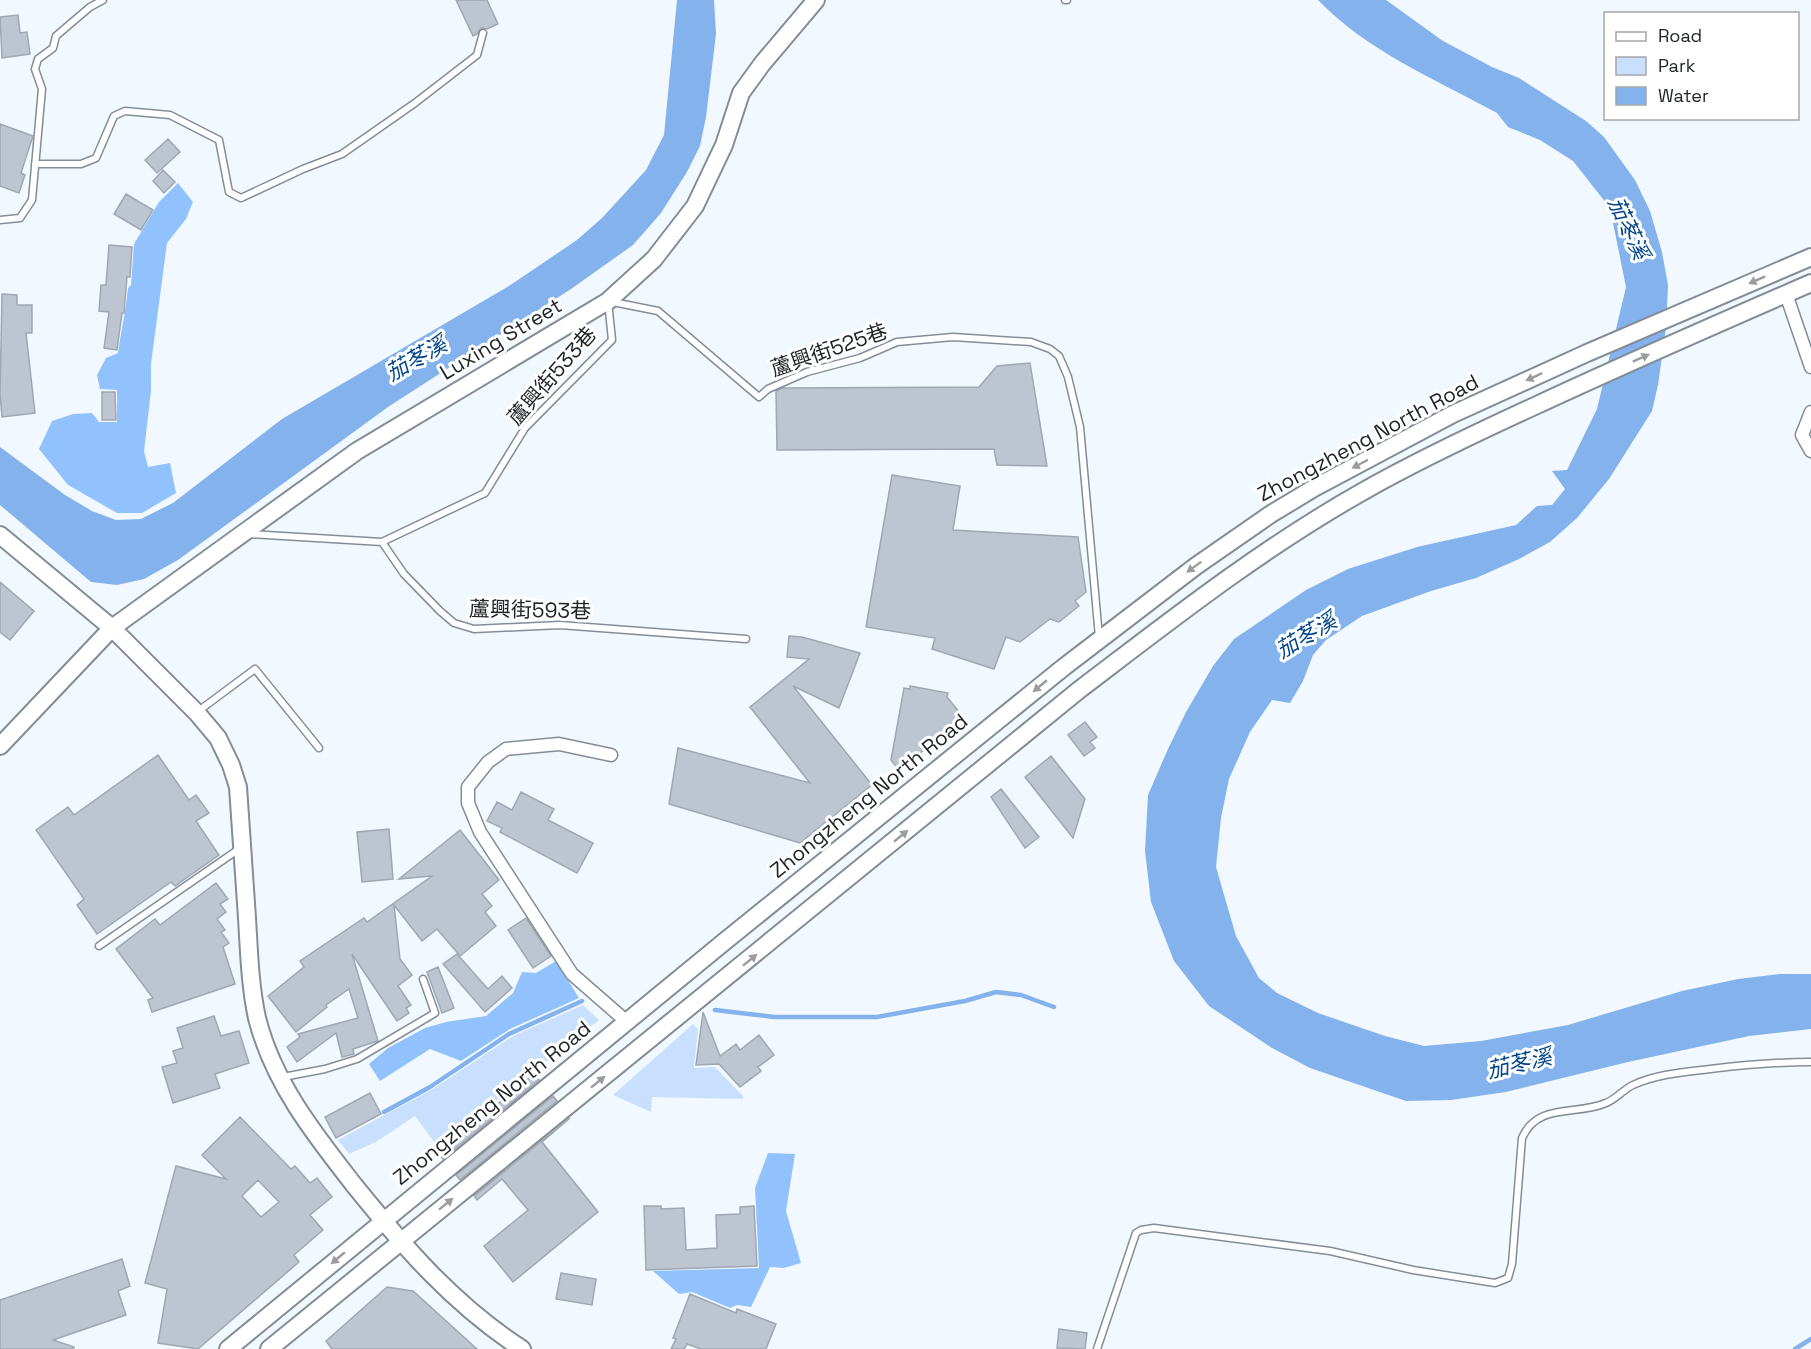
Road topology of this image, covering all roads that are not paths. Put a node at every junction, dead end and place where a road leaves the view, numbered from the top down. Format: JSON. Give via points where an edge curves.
{"nodes":[{"id":1,"x":102,"y":0,"type":"edge"},
{"id":2,"x":816,"y":0,"type":"edge"},
{"id":3,"x":483,"y":33,"type":"dead end"},
{"id":4,"x":35,"y":164,"type":"junction"},
{"id":5,"x":0,"y":220,"type":"edge"},
{"id":6,"x":1811,"y":257,"type":"edge"},
{"id":7,"x":1811,"y":284,"type":"edge"},
{"id":8,"x":1786,"y":294,"type":"junction"},
{"id":9,"x":609,"y":301,"type":"junction"},
{"id":10,"x":1811,"y":367,"type":"edge"},
{"id":11,"x":1811,"y":412,"type":"edge"},
{"id":12,"x":1811,"y":451,"type":"edge"},
{"id":13,"x":243,"y":534,"type":"junction"},
{"id":14,"x":0,"y":535,"type":"edge"},
{"id":15,"x":382,"y":542,"type":"junction"},
{"id":16,"x":112,"y":627,"type":"junction"},
{"id":17,"x":1100,"y":638,"type":"junction"},
{"id":18,"x":746,"y":639,"type":"dead end"},
{"id":19,"x":197,"y":713,"type":"junction"},
{"id":20,"x":0,"y":746,"type":"edge"},
{"id":21,"x":319,"y":748,"type":"dead end"},
{"id":22,"x":611,"y":755,"type":"dead end"},
{"id":23,"x":242,"y":846,"type":"junction"},
{"id":24,"x":99,"y":946,"type":"dead end"},
{"id":25,"x":423,"y":979,"type":"dead end"},
{"id":26,"x":627,"y":1022,"type":"junction"},
{"id":27,"x":1811,"y":1062,"type":"edge"},
{"id":28,"x":280,"y":1078,"type":"junction"},
{"id":29,"x":383,"y":1221,"type":"junction"},
{"id":30,"x":401,"y":1241,"type":"junction"},
{"id":31,"x":228,"y":1349,"type":"edge"},
{"id":32,"x":269,"y":1349,"type":"edge"},
{"id":33,"x":522,"y":1349,"type":"edge"},
{"id":34,"x":1096,"y":1349,"type":"edge"}],
"edges":[{"from":1,"to":4,"type":"lane","via":[[56,36],[52,48],[38,59],[35,69],[42,89]]},
{"from":2,"to":9,"type":"street","name":"Luxing Street","via":[[741,93],[724,145],[695,206],[654,259]]},
{"from":3,"to":4,"type":"lane","via":[[477,55],[342,154],[241,198],[229,192],[219,140],[170,115],[125,111],[114,116],[96,158],[81,164]]},
{"from":4,"to":5,"type":"lane","via":[[32,200],[20,218]]},
{"from":6,"to":17,"type":"street","name":"Zhongzheng North Road","one_way":true,"via":[[1453,414],[1314,488],[1196,566]]},
{"from":7,"to":8,"type":"street"},
{"from":8,"to":10,"type":"street"},
{"from":30,"to":8,"type":"street","one_way":true,"via":[[1079,690],[1205,594],[1363,491],[1473,435]]},
{"from":9,"to":13,"type":"street","name":"Luxing Street","via":[[357,451]]},
{"from":9,"to":15,"type":"lane","name":"蘆興街533巷","via":[[612,340],[525,428],[485,493]]},
{"from":9,"to":17,"type":"lane","name":"蘆興街525巷","via":[[657,311],[759,397],[768,388],[807,372],[860,358],[897,342],[953,337],[1031,342],[1050,349],[1059,357],[1068,377],[1080,426]]},
{"from":11,"to":12,"type":"street","via":[[1802,435]]},
{"from":13,"to":15,"type":"lane"},
{"from":13,"to":16,"type":"street","name":"Luxing Street"},
{"from":14,"to":16,"type":"street"},
{"from":15,"to":18,"type":"lane","name":"蘆興街593巷","via":[[404,574],[454,624],[474,629],[560,625]]},
{"from":16,"to":19,"type":"street"},
{"from":16,"to":20,"type":"street","name":"Luxing Street"},
{"from":17,"to":26,"type":"street","name":"Zhongzheng North Road","one_way":true},
{"from":19,"to":21,"type":"lane","via":[[255,669]]},
{"from":19,"to":23,"type":"street","via":[[218,738],[231,765],[238,787]]},
{"from":22,"to":26,"type":"street","via":[[559,744],[507,749],[488,762],[468,787],[468,803],[480,832],[572,974]]},
{"from":23,"to":24,"type":"lane"},
{"from":23,"to":28,"type":"street","via":[[257,1016],[269,1057]]},
{"from":25,"to":28,"type":"lane","via":[[435,1013],[357,1059]]},
{"from":26,"to":29,"type":"street","name":"Zhongzheng North Road"},
{"from":27,"to":34,"type":"lane","via":[[1774,1062],[1669,1074],[1633,1085],[1606,1103],[1535,1119],[1522,1138],[1512,1264],[1508,1278],[1495,1283],[1330,1251],[1154,1228],[1141,1230],[1136,1233]]},
{"from":28,"to":29,"type":"street","via":[[325,1147]]},
{"from":29,"to":30,"type":"street"},
{"from":29,"to":31,"type":"street","name":"Zhongzheng North Road","one_way":true},
{"from":30,"to":32,"type":"street"},
{"from":30,"to":33,"type":"street","via":[[429,1274],[468,1309]]}]}
